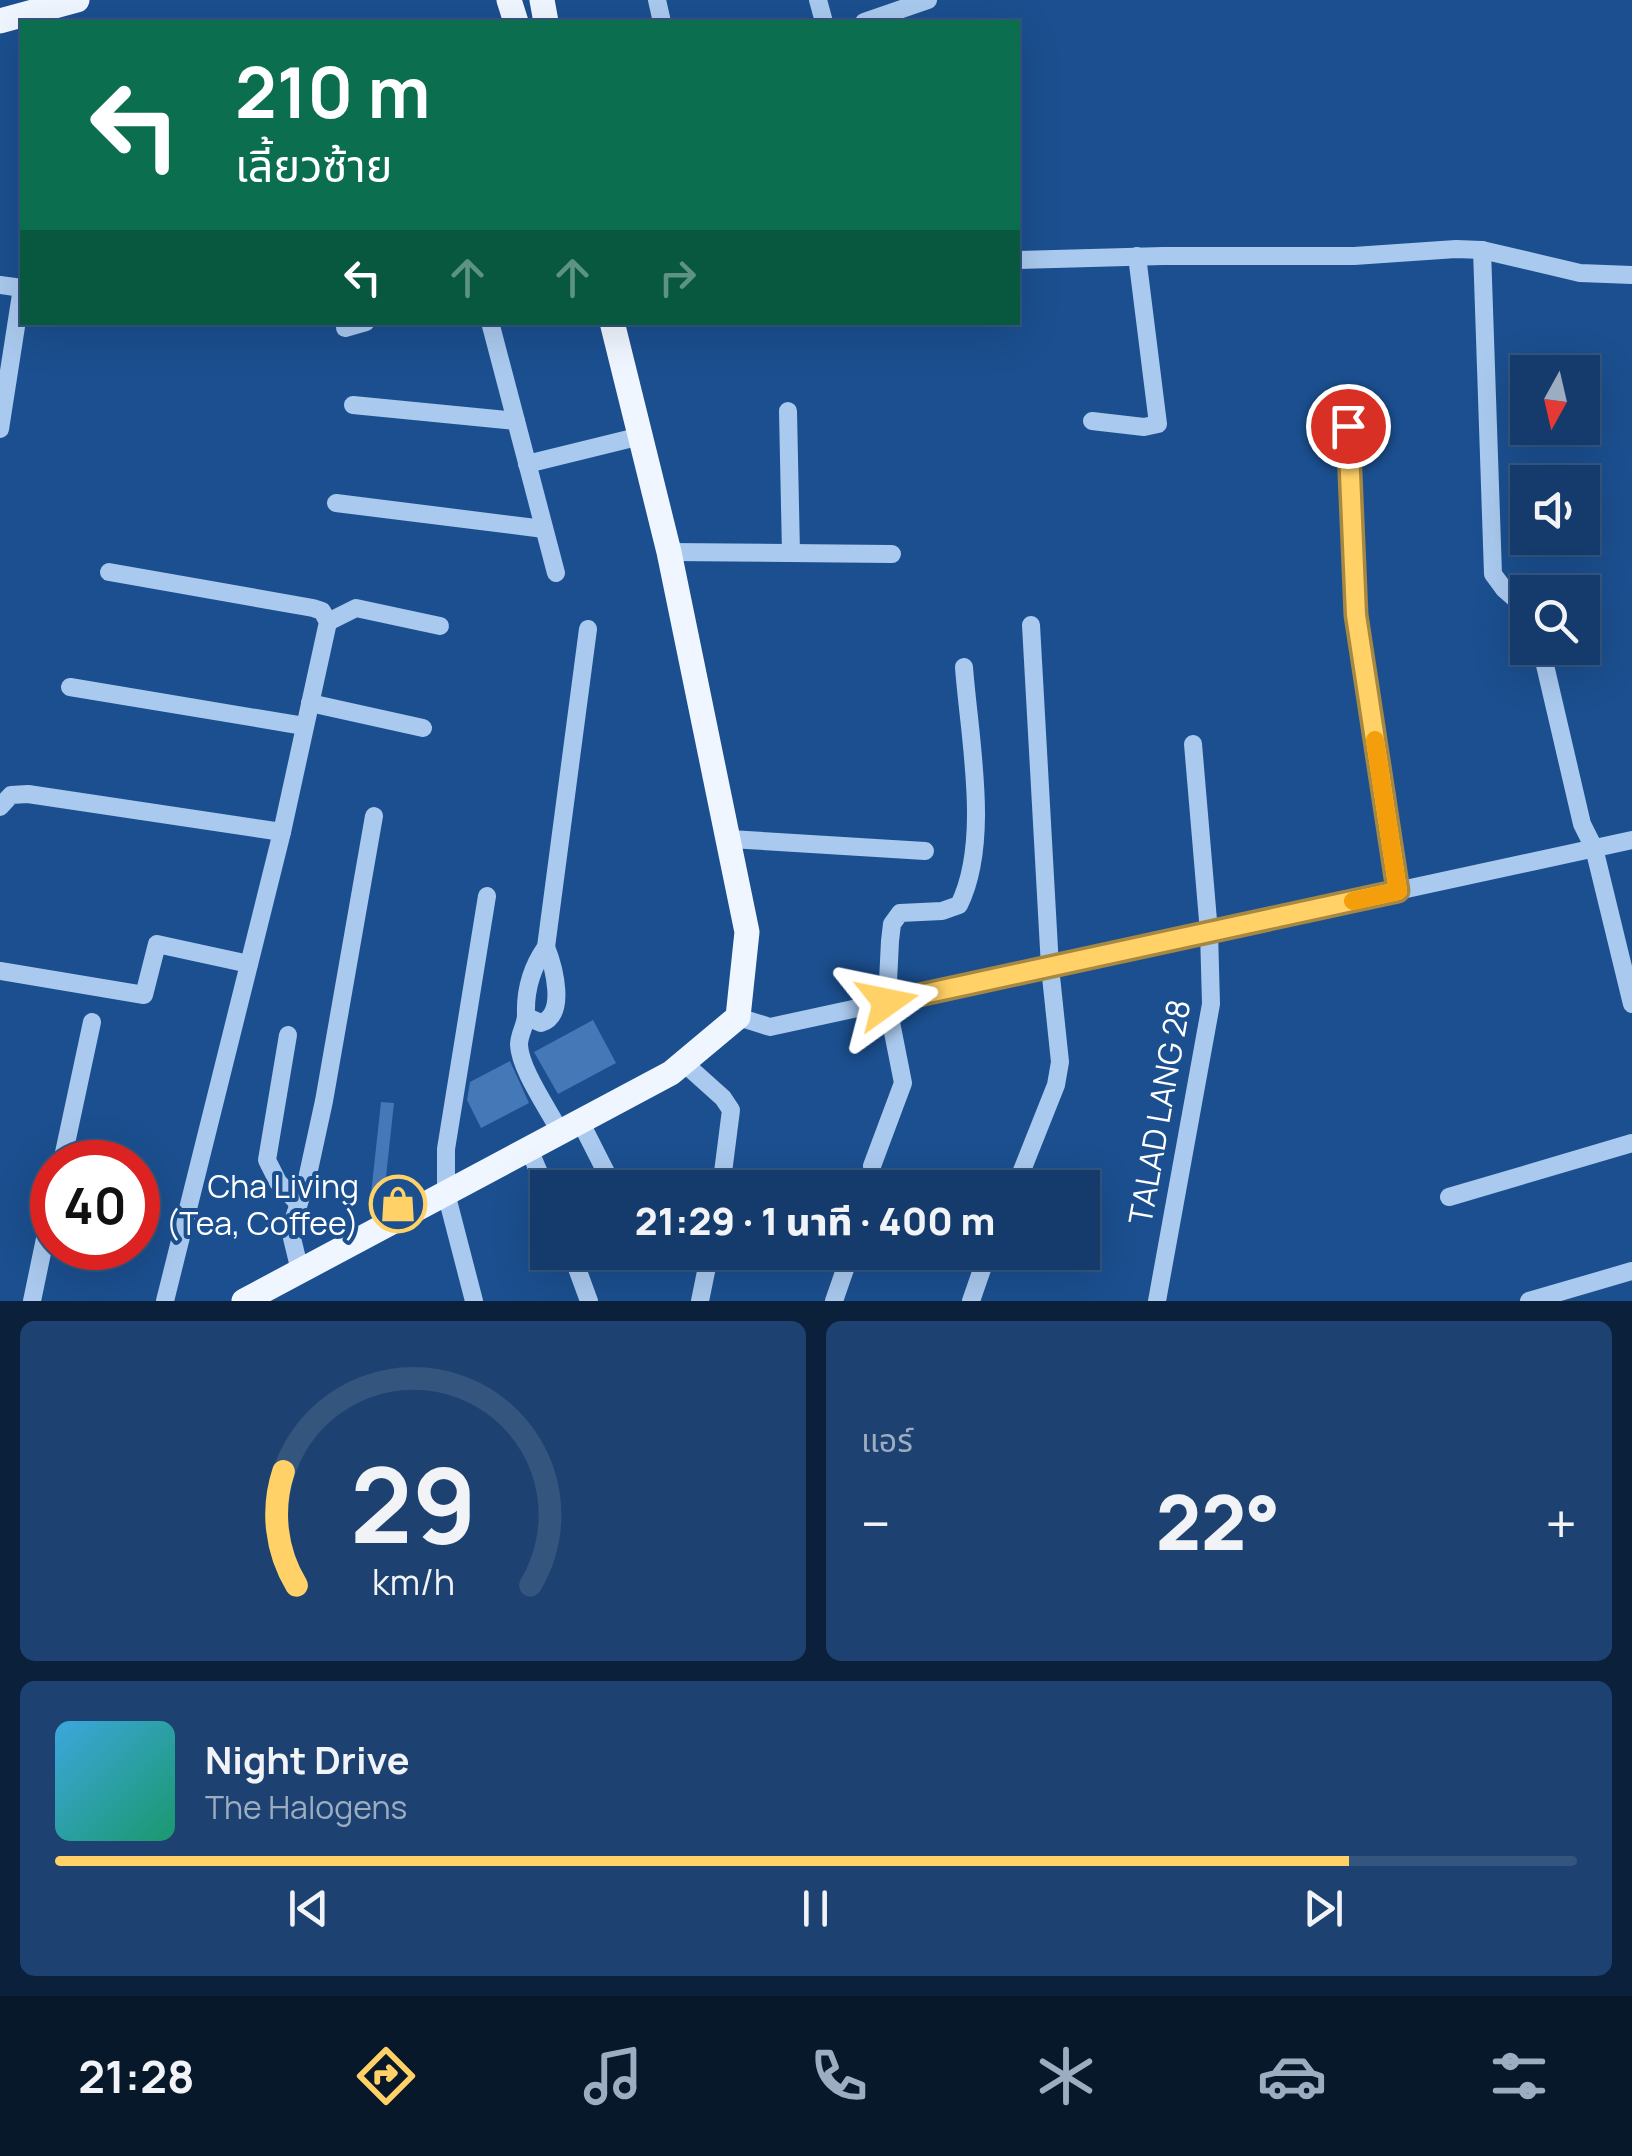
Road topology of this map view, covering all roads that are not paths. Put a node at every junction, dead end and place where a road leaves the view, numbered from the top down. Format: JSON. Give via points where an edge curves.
{"nodes":[{"id":1,"x":77,"y":0,"type":"edge"},
{"id":2,"x":928,"y":0,"type":"edge"},
{"id":3,"x":0,"y":20,"type":"edge"},
{"id":4,"x":870,"y":20,"type":"edge"},
{"id":5,"x":1482,"y":250,"type":"junction"},
{"id":6,"x":1137,"y":256,"type":"junction"},
{"id":7,"x":1020,"y":260,"type":"edge"},
{"id":8,"x":1632,"y":275,"type":"edge"},
{"id":9,"x":20,"y":301,"type":"edge"},
{"id":10,"x":356,"y":325,"type":"edge"},
{"id":11,"x":491,"y":325,"type":"edge"},
{"id":12,"x":613,"y":325,"type":"edge"},
{"id":13,"x":345,"y":328,"type":"dead end"},
{"id":14,"x":354,"y":405,"type":"dead end"},
{"id":15,"x":788,"y":412,"type":"dead end"},
{"id":16,"x":516,"y":421,"type":"junction"},
{"id":17,"x":1092,"y":421,"type":"dead end"},
{"id":18,"x":1348,"y":426,"type":"dead end"},
{"id":19,"x":0,"y":430,"type":"edge"},
{"id":20,"x":641,"y":436,"type":"junction"},
{"id":21,"x":527,"y":464,"type":"junction"},
{"id":22,"x":336,"y":504,"type":"dead end"},
{"id":23,"x":544,"y":529,"type":"junction"},
{"id":24,"x":669,"y":552,"type":"junction"},
{"id":25,"x":790,"y":553,"type":"junction"},
{"id":26,"x":892,"y":554,"type":"dead end"},
{"id":27,"x":109,"y":572,"type":"dead end"},
{"id":28,"x":556,"y":573,"type":"dead end"},
{"id":29,"x":1510,"y":595,"type":"edge"},
{"id":30,"x":328,"y":622,"type":"junction"},
{"id":31,"x":1031,"y":624,"type":"dead end"},
{"id":32,"x":440,"y":626,"type":"dead end"},
{"id":33,"x":588,"y":629,"type":"dead end"},
{"id":34,"x":1545,"y":665,"type":"edge"},
{"id":35,"x":964,"y":667,"type":"dead end"},
{"id":36,"x":70,"y":687,"type":"dead end"},
{"id":37,"x":310,"y":703,"type":"junction"},
{"id":38,"x":304,"y":726,"type":"junction"},
{"id":39,"x":423,"y":728,"type":"dead end"},
{"id":40,"x":1193,"y":744,"type":"dead end"},
{"id":41,"x":0,"y":807,"type":"edge"},
{"id":42,"x":374,"y":816,"type":"dead end"},
{"id":43,"x":282,"y":832,"type":"junction"},
{"id":44,"x":730,"y":838,"type":"junction"},
{"id":45,"x":1632,"y":840,"type":"edge"},
{"id":46,"x":1594,"y":848,"type":"junction"},
{"id":47,"x":925,"y":851,"type":"dead end"},
{"id":48,"x":1398,"y":891,"type":"junction"},
{"id":49,"x":487,"y":896,"type":"dead end"},
{"id":50,"x":1209,"y":932,"type":"junction"},
{"id":51,"x":546,"y":946,"type":"junction"},
{"id":52,"x":249,"y":964,"type":"junction"},
{"id":53,"x":1050,"y":967,"type":"junction"},
{"id":54,"x":0,"y":971,"type":"edge"},
{"id":55,"x":887,"y":1002,"type":"junction"},
{"id":56,"x":1632,"y":1004,"type":"edge"},
{"id":57,"x":738,"y":1016,"type":"junction"},
{"id":58,"x":527,"y":1017,"type":"junction"},
{"id":59,"x":92,"y":1022,"type":"dead end"},
{"id":60,"x":288,"y":1034,"type":"dead end"},
{"id":61,"x":684,"y":1063,"type":"junction"},
{"id":62,"x":570,"y":1127,"type":"junction"},
{"id":63,"x":67,"y":1140,"type":"edge"},
{"id":64,"x":1632,"y":1143,"type":"edge"},
{"id":65,"x":529,"y":1149,"type":"junction"},
{"id":66,"x":872,"y":1166,"type":"dead end"},
{"id":67,"x":538,"y":1170,"type":"edge"},
{"id":68,"x":601,"y":1170,"type":"edge"},
{"id":69,"x":723,"y":1170,"type":"edge"},
{"id":70,"x":1022,"y":1170,"type":"edge"},
{"id":71,"x":446,"y":1193,"type":"junction"},
{"id":72,"x":1449,"y":1197,"type":"dead end"},
{"id":73,"x":298,"y":1203,"type":"junction"},
{"id":74,"x":38,"y":1270,"type":"edge"},
{"id":75,"x":578,"y":1270,"type":"edge"},
{"id":76,"x":706,"y":1270,"type":"edge"},
{"id":77,"x":845,"y":1270,"type":"edge"},
{"id":78,"x":982,"y":1270,"type":"edge"},
{"id":79,"x":1631,"y":1275,"type":"edge"},
{"id":80,"x":287,"y":1284,"type":"edge"},
{"id":81,"x":32,"y":1301,"type":"edge"},
{"id":82,"x":165,"y":1301,"type":"edge"},
{"id":83,"x":244,"y":1301,"type":"edge"},
{"id":84,"x":474,"y":1301,"type":"edge"},
{"id":85,"x":589,"y":1301,"type":"edge"},
{"id":86,"x":700,"y":1301,"type":"edge"},
{"id":87,"x":834,"y":1301,"type":"edge"},
{"id":88,"x":972,"y":1301,"type":"edge"},
{"id":89,"x":1156,"y":1301,"type":"edge"},
{"id":90,"x":1529,"y":1301,"type":"edge"}],
"edges":[{"from":1,"to":3,"type":"main road"},
{"from":2,"to":4,"type":"street"},
{"from":5,"to":6,"type":"street"},
{"from":5,"to":8,"type":"street","via":[[1580,273]]},
{"from":5,"to":29,"type":"street","via":[[1493,574]]},
{"from":6,"to":7,"type":"street"},
{"from":6,"to":17,"type":"street","via":[[1158,424]]},
{"from":9,"to":19,"type":"street"},
{"from":10,"to":13,"type":"street"},
{"from":11,"to":16,"type":"street"},
{"from":12,"to":20,"type":"main road"},
{"from":14,"to":16,"type":"street"},
{"from":15,"to":25,"type":"street"},
{"from":16,"to":21,"type":"street"},
{"from":18,"to":48,"type":"street","via":[[1356,615]]},
{"from":20,"to":21,"type":"street"},
{"from":20,"to":24,"type":"main road"},
{"from":21,"to":23,"type":"street"},
{"from":22,"to":23,"type":"street"},
{"from":23,"to":28,"type":"street"},
{"from":24,"to":25,"type":"street"},
{"from":24,"to":44,"type":"main road"},
{"from":25,"to":26,"type":"street"},
{"from":27,"to":30,"type":"street","via":[[322,610]]},
{"from":30,"to":32,"type":"street","via":[[356,608]]},
{"from":30,"to":37,"type":"street"},
{"from":31,"to":53,"type":"street"},
{"from":33,"to":51,"type":"street"},
{"from":34,"to":46,"type":"street","via":[[1582,824]]},
{"from":35,"to":55,"type":"street","via":[[974,804],[968,882],[951,909],[900,912],[895,918]]},
{"from":36,"to":38,"type":"street"},
{"from":37,"to":38,"type":"street"},
{"from":37,"to":39,"type":"street"},
{"from":38,"to":43,"type":"street"},
{"from":40,"to":50,"type":"street","name":"TALAD LANG 28"},
{"from":41,"to":43,"type":"street","via":[[11,795],[28,794]]},
{"from":42,"to":73,"type":"street","via":[[324,1101]]},
{"from":43,"to":52,"type":"street"},
{"from":44,"to":47,"type":"street"},
{"from":44,"to":57,"type":"main road","via":[[747,932]]},
{"from":45,"to":46,"type":"street"},
{"from":46,"to":48,"type":"street"},
{"from":46,"to":56,"type":"street"},
{"from":48,"to":50,"type":"street"},
{"from":49,"to":71,"type":"street","via":[[448,1128]]},
{"from":50,"to":53,"type":"street"},
{"from":50,"to":89,"type":"street","name":"TALAD LANG 28","via":[[1211,1004]]},
{"from":51,"to":58,"type":"street","via":[[530,978]]},
{"from":51,"to":58,"type":"street","via":[[555,1014],[541,1023]]},
{"from":52,"to":54,"type":"street","via":[[157,944],[144,994]]},
{"from":52,"to":82,"type":"street"},
{"from":53,"to":55,"type":"street"},
{"from":53,"to":70,"type":"street","via":[[1060,1062]]},
{"from":55,"to":57,"type":"street","via":[[770,1028]]},
{"from":55,"to":66,"type":"street","via":[[903,1083]]},
{"from":57,"to":61,"type":"main road"},
{"from":58,"to":62,"type":"street","via":[[521,1054]]},
{"from":59,"to":63,"type":"street"},
{"from":60,"to":73,"type":"street","via":[[268,1160]]},
{"from":61,"to":62,"type":"main road"},
{"from":61,"to":69,"type":"street","via":[[731,1110]]},
{"from":62,"to":65,"type":"main road"},
{"from":62,"to":68,"type":"street"},
{"from":64,"to":72,"type":"street"},
{"from":65,"to":67,"type":"street"},
{"from":65,"to":71,"type":"main road"},
{"from":71,"to":80,"type":"main road"},
{"from":71,"to":84,"type":"street"},
{"from":73,"to":80,"type":"street"},
{"from":74,"to":81,"type":"street"},
{"from":75,"to":85,"type":"street"},
{"from":76,"to":86,"type":"street"},
{"from":77,"to":87,"type":"street"},
{"from":78,"to":88,"type":"street"},
{"from":79,"to":90,"type":"street"},
{"from":80,"to":83,"type":"main road"}]}
